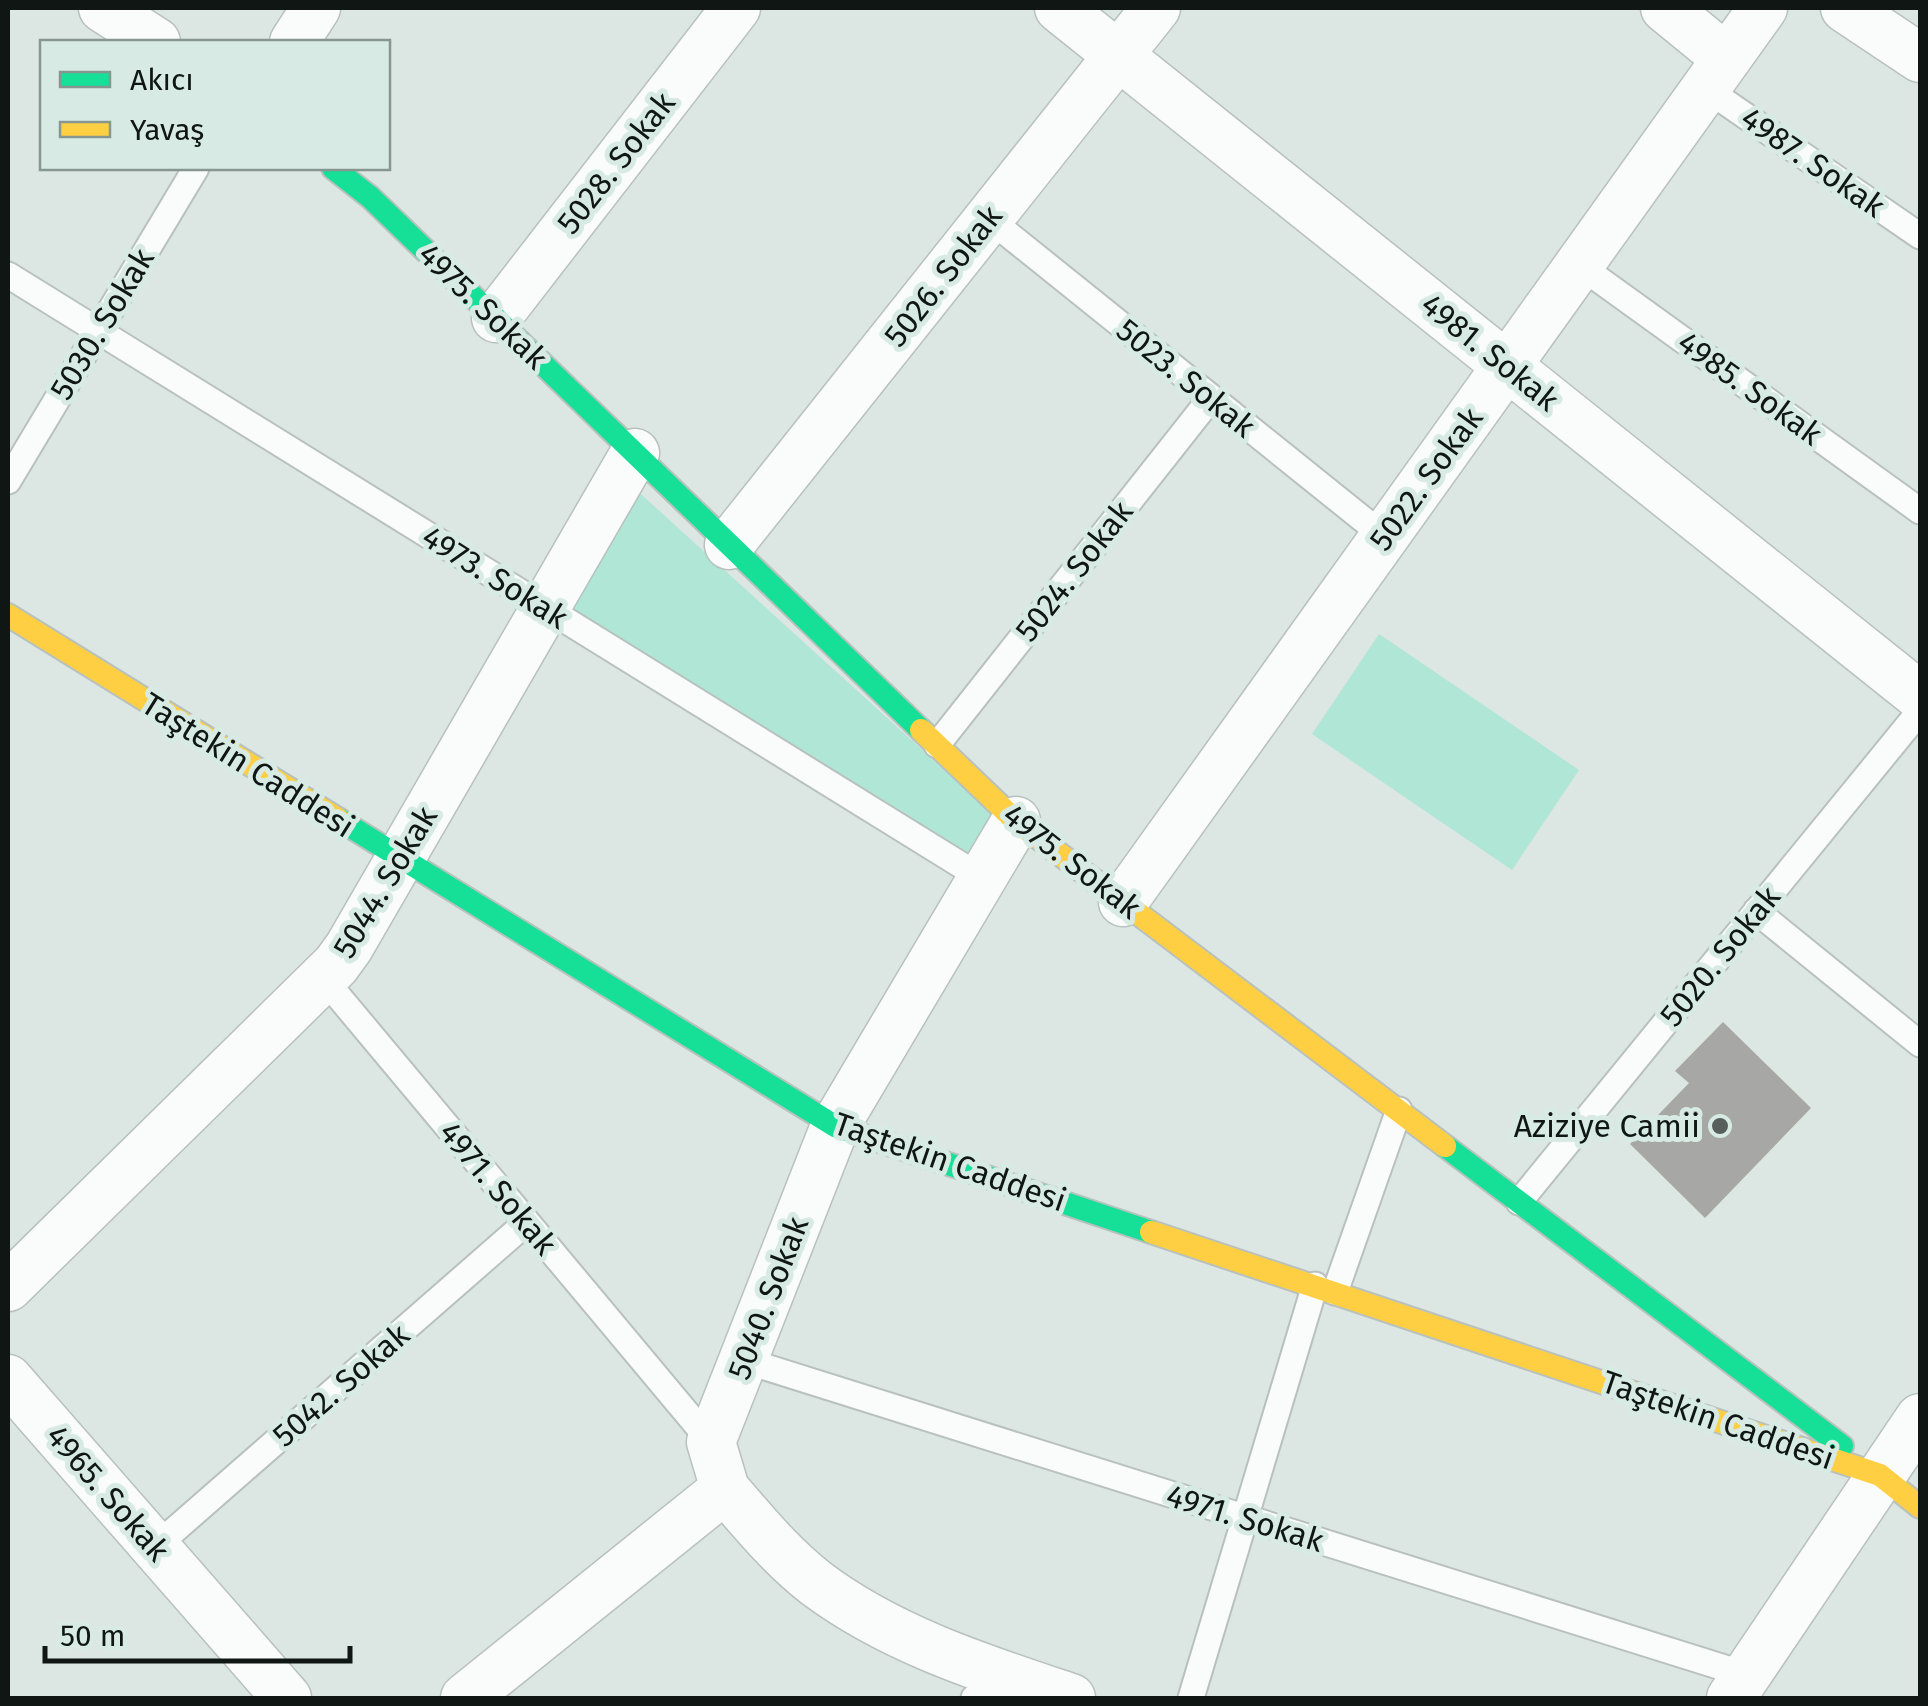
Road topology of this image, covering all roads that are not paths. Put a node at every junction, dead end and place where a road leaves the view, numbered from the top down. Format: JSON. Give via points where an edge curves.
{"nodes":[{"id":1,"x":103,"y":8,"type":"edge"},
{"id":2,"x":316,"y":8,"type":"edge"},
{"id":3,"x":736,"y":8,"type":"edge"},
{"id":4,"x":1059,"y":8,"type":"edge"},
{"id":5,"x":1156,"y":8,"type":"edge"},
{"id":6,"x":1664,"y":8,"type":"edge"},
{"id":7,"x":1763,"y":8,"type":"edge"},
{"id":8,"x":1846,"y":8,"type":"edge"},
{"id":9,"x":153,"y":40,"type":"edge"},
{"id":10,"x":295,"y":40,"type":"edge"},
{"id":11,"x":1118,"y":55,"type":"junction"},
{"id":12,"x":1920,"y":58,"type":"edge"},
{"id":13,"x":1716,"y":73,"type":"junction"},
{"id":14,"x":195,"y":170,"type":"edge"},
{"id":15,"x":336,"y":170,"type":"edge"},
{"id":16,"x":988,"y":218,"type":"junction"},
{"id":17,"x":1920,"y":236,"type":"edge"},
{"id":18,"x":1579,"y":265,"type":"junction"},
{"id":19,"x":8,"y":275,"type":"edge"},
{"id":20,"x":496,"y":318,"type":"junction"},
{"id":21,"x":98,"y":331,"type":"junction"},
{"id":22,"x":1507,"y":366,"type":"junction"},
{"id":23,"x":1211,"y":398,"type":"junction"},
{"id":24,"x":635,"y":454,"type":"junction"},
{"id":25,"x":8,"y":481,"type":"edge"},
{"id":26,"x":1920,"y":511,"type":"edge"},
{"id":27,"x":1384,"y":537,"type":"junction"},
{"id":28,"x":729,"y":545,"type":"junction"},
{"id":29,"x":545,"y":608,"type":"junction"},
{"id":30,"x":8,"y":615,"type":"edge"},
{"id":31,"x":1920,"y":696,"type":"edge"},
{"id":32,"x":1920,"y":711,"type":"edge"},
{"id":33,"x":937,"y":745,"type":"junction"},
{"id":34,"x":1016,"y":821,"type":"junction"},
{"id":35,"x":400,"y":859,"type":"junction"},
{"id":36,"x":982,"y":878,"type":"junction"},
{"id":37,"x":1123,"y":902,"type":"junction"},
{"id":38,"x":1756,"y":912,"type":"junction"},
{"id":39,"x":324,"y":979,"type":"junction"},
{"id":40,"x":1920,"y":1044,"type":"edge"},
{"id":41,"x":1399,"y":1110,"type":"junction"},
{"id":42,"x":835,"y":1126,"type":"junction"},
{"id":43,"x":1519,"y":1202,"type":"junction"},
{"id":44,"x":527,"y":1222,"type":"junction"},
{"id":45,"x":8,"y":1287,"type":"edge"},
{"id":46,"x":1325,"y":1288,"type":"junction"},
{"id":47,"x":743,"y":1360,"type":"junction"},
{"id":48,"x":8,"y":1378,"type":"edge"},
{"id":49,"x":1920,"y":1418,"type":"edge"},
{"id":50,"x":710,"y":1442,"type":"junction"},
{"id":51,"x":1880,"y":1475,"type":"junction"},
{"id":52,"x":726,"y":1489,"type":"junction"},
{"id":53,"x":1920,"y":1508,"type":"edge"},
{"id":54,"x":1245,"y":1518,"type":"junction"},
{"id":55,"x":155,"y":1547,"type":"junction"},
{"id":56,"x":989,"y":1687,"type":"edge"},
{"id":57,"x":1739,"y":1687,"type":"edge"},
{"id":58,"x":287,"y":1698,"type":"edge"},
{"id":59,"x":465,"y":1698,"type":"edge"},
{"id":60,"x":1071,"y":1698,"type":"edge"},
{"id":61,"x":1191,"y":1698,"type":"edge"}],
"edges":[{"from":1,"to":9,"type":"street"},
{"from":2,"to":10,"type":"street"},
{"from":3,"to":20,"type":"street","name":"5028. Sokak"},
{"from":4,"to":11,"type":"street","name":"4981. Sokak"},
{"from":5,"to":11,"type":"street","name":"5026. Sokak"},
{"from":6,"to":13,"type":"street"},
{"from":7,"to":13,"type":"street","name":"5022. Sokak"},
{"from":8,"to":12,"type":"street"},
{"from":11,"to":16,"type":"street","name":"5026. Sokak"},
{"from":11,"to":22,"type":"street","name":"4981. Sokak"},
{"from":13,"to":17,"type":"lane","name":"4987. Sokak"},
{"from":13,"to":18,"type":"street","name":"5022. Sokak"},
{"from":14,"to":21,"type":"lane","name":"5030. Sokak"},
{"from":15,"to":20,"type":"street","name":"4975. Sokak"},
{"from":16,"to":23,"type":"lane","name":"5023. Sokak"},
{"from":16,"to":28,"type":"street","name":"5026. Sokak"},
{"from":18,"to":22,"type":"street","name":"5022. Sokak"},
{"from":18,"to":26,"type":"lane","name":"4985. Sokak"},
{"from":19,"to":21,"type":"lane","name":"4973. Sokak"},
{"from":20,"to":24,"type":"street","name":"4975. Sokak"},
{"from":21,"to":25,"type":"lane","name":"5030. Sokak"},
{"from":21,"to":29,"type":"lane","name":"4973. Sokak"},
{"from":22,"to":27,"type":"street","name":"5022. Sokak"},
{"from":22,"to":31,"type":"street","name":"4981. Sokak"},
{"from":23,"to":27,"type":"lane","name":"5023. Sokak"},
{"from":23,"to":33,"type":"lane","name":"5024. Sokak"},
{"from":24,"to":28,"type":"street","name":"4975. Sokak"},
{"from":24,"to":29,"type":"street","name":"5044. Sokak"},
{"from":27,"to":37,"type":"street","name":"5022. Sokak"},
{"from":28,"to":33,"type":"street","name":"4975. Sokak"},
{"from":29,"to":35,"type":"street","name":"5044. Sokak"},
{"from":29,"to":36,"type":"lane","name":"4973. Sokak"},
{"from":30,"to":35,"type":"street","name":"Taştekin Caddesi"},
{"from":32,"to":38,"type":"lane","name":"5020. Sokak"},
{"from":33,"to":34,"type":"street","name":"4975. Sokak"},
{"from":34,"to":36,"type":"street","name":"5040. Sokak"},
{"from":34,"to":37,"type":"street","name":"4975. Sokak"},
{"from":35,"to":39,"type":"street","name":"5044. Sokak"},
{"from":35,"to":42,"type":"street","name":"Taştekin Caddesi"},
{"from":36,"to":42,"type":"street","name":"5040. Sokak"},
{"from":37,"to":41,"type":"street","name":"4975. Sokak"},
{"from":38,"to":40,"type":"lane"},
{"from":38,"to":43,"type":"lane","name":"5020. Sokak"},
{"from":39,"to":44,"type":"lane","name":"4971. Sokak"},
{"from":39,"to":45,"type":"street","name":"5044. Sokak"},
{"from":41,"to":43,"type":"street","name":"4975. Sokak"},
{"from":41,"to":46,"type":"lane"},
{"from":42,"to":46,"type":"street","name":"Taştekin Caddesi"},
{"from":42,"to":47,"type":"street","name":"5040. Sokak"},
{"from":43,"to":51,"type":"street","name":"4975. Sokak"},
{"from":44,"to":50,"type":"lane","name":"4971. Sokak"},
{"from":44,"to":55,"type":"lane","name":"5042. Sokak"},
{"from":46,"to":51,"type":"street","name":"Taştekin Caddesi"},
{"from":46,"to":54,"type":"lane"},
{"from":47,"to":50,"type":"street","name":"5040. Sokak"},
{"from":47,"to":54,"type":"lane","name":"4971. Sokak"},
{"from":48,"to":55,"type":"street","name":"4965. Sokak"},
{"from":49,"to":51,"type":"street"},
{"from":50,"to":52,"type":"street"},
{"from":51,"to":53,"type":"street","name":"Taştekin Caddesi"},
{"from":51,"to":57,"type":"street"},
{"from":52,"to":56,"type":"street","via":[[817,1584]]},
{"from":52,"to":59,"type":"street"},
{"from":54,"to":57,"type":"lane","name":"4971. Sokak"},
{"from":54,"to":61,"type":"lane"},
{"from":55,"to":58,"type":"street","name":"4965. Sokak"},
{"from":56,"to":60,"type":"street"}]}
